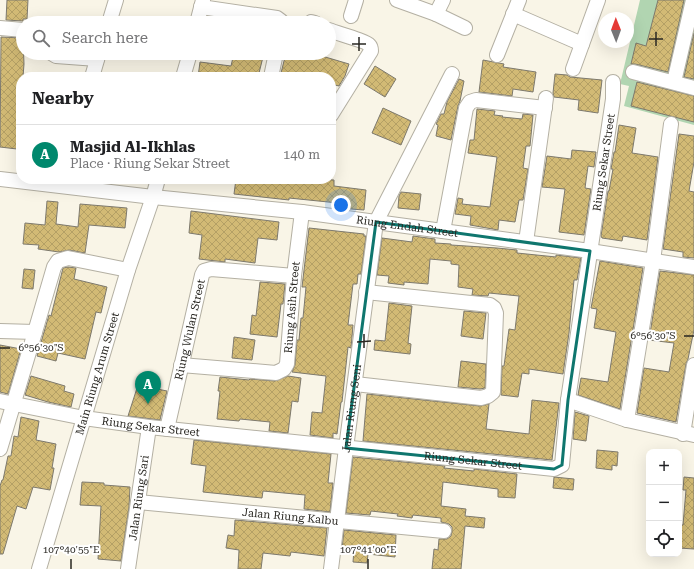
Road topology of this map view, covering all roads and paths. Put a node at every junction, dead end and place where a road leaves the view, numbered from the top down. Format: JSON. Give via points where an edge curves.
{"nodes":[{"id":1,"x":116,"y":0,"type":"edge"},
{"id":2,"x":356,"y":0,"type":"edge"},
{"id":3,"x":397,"y":0,"type":"edge"},
{"id":4,"x":443,"y":0,"type":"edge"},
{"id":5,"x":518,"y":0,"type":"edge"},
{"id":6,"x":598,"y":0,"type":"edge"},
{"id":7,"x":693,"y":0,"type":"edge"},
{"id":8,"x":202,"y":3,"type":"edge"},
{"id":9,"x":242,"y":6,"type":"edge"},
{"id":10,"x":436,"y":14,"type":"junction"},
{"id":11,"x":513,"y":14,"type":"junction"},
{"id":12,"x":111,"y":16,"type":"edge"},
{"id":13,"x":199,"y":16,"type":"edge"},
{"id":14,"x":271,"y":16,"type":"edge"},
{"id":15,"x":351,"y":16,"type":"dead end"},
{"id":16,"x":0,"y":28,"type":"edge"},
{"id":17,"x":466,"y":28,"type":"dead end"},
{"id":18,"x":16,"y":29,"type":"edge"},
{"id":19,"x":336,"y":33,"type":"edge"},
{"id":20,"x":582,"y":44,"type":"junction"},
{"id":21,"x":497,"y":55,"type":"dead end"},
{"id":22,"x":97,"y":60,"type":"edge"},
{"id":23,"x":188,"y":60,"type":"edge"},
{"id":24,"x":275,"y":60,"type":"edge"},
{"id":25,"x":573,"y":69,"type":"dead end"},
{"id":26,"x":93,"y":72,"type":"edge"},
{"id":27,"x":184,"y":72,"type":"edge"},
{"id":28,"x":272,"y":72,"type":"edge"},
{"id":29,"x":633,"y":72,"type":"dead end"},
{"id":30,"x":452,"y":74,"type":"dead end"},
{"id":31,"x":613,"y":82,"type":"dead end"},
{"id":32,"x":674,"y":82,"type":"junction"},
{"id":33,"x":694,"y":88,"type":"edge"},
{"id":34,"x":336,"y":107,"type":"edge"},
{"id":35,"x":671,"y":124,"type":"dead end"},
{"id":36,"x":0,"y":178,"type":"edge"},
{"id":37,"x":16,"y":180,"type":"edge"},
{"id":38,"x":48,"y":184,"type":"edge"},
{"id":39,"x":157,"y":184,"type":"edge"},
{"id":40,"x":153,"y":197,"type":"junction"},
{"id":41,"x":302,"y":212,"type":"junction"},
{"id":42,"x":376,"y":222,"type":"junction"},
{"id":43,"x":443,"y":231,"type":"junction"},
{"id":44,"x":526,"y":242,"type":"junction"},
{"id":45,"x":590,"y":251,"type":"junction"},
{"id":46,"x":653,"y":261,"type":"junction"},
{"id":47,"x":694,"y":267,"type":"edge"},
{"id":48,"x":128,"y":270,"type":"junction"},
{"id":49,"x":294,"y":276,"type":"junction"},
{"id":50,"x":366,"y":292,"type":"junction"},
{"id":51,"x":0,"y":331,"type":"edge"},
{"id":52,"x":36,"y":332,"type":"junction"},
{"id":53,"x":181,"y":365,"type":"junction"},
{"id":54,"x":694,"y":365,"type":"edge"},
{"id":55,"x":693,"y":381,"type":"edge"},
{"id":56,"x":355,"y":384,"type":"junction"},
{"id":57,"x":568,"y":400,"type":"junction"},
{"id":58,"x":7,"y":403,"type":"edge"},
{"id":59,"x":84,"y":418,"type":"junction"},
{"id":60,"x":627,"y":420,"type":"junction"},
{"id":61,"x":149,"y":427,"type":"junction"},
{"id":62,"x":167,"y":429,"type":"junction"},
{"id":63,"x":689,"y":434,"type":"edge"},
{"id":64,"x":346,"y":448,"type":"junction"},
{"id":65,"x":0,"y":449,"type":"edge"},
{"id":66,"x":138,"y":502,"type":"junction"},
{"id":67,"x":337,"y":521,"type":"junction"},
{"id":68,"x":444,"y":531,"type":"dead end"},
{"id":69,"x":40,"y":569,"type":"edge"},
{"id":70,"x":128,"y":569,"type":"edge"},
{"id":71,"x":332,"y":569,"type":"edge"}],
"edges":[{"from":1,"to":12,"type":"street"},
{"from":2,"to":15,"type":"street"},
{"from":3,"to":10,"type":"street"},
{"from":4,"to":10,"type":"street"},
{"from":5,"to":11,"type":"street"},
{"from":6,"to":20,"type":"street"},
{"from":7,"to":32,"type":"street"},
{"from":8,"to":9,"type":"street"},
{"from":8,"to":13,"type":"street"},
{"from":9,"to":14,"type":"street"},
{"from":10,"to":17,"type":"street"},
{"from":11,"to":20,"type":"street"},
{"from":11,"to":21,"type":"street"},
{"from":16,"to":18,"type":"street"},
{"from":19,"to":34,"type":"street","via":[[365,41],[370,45],[371,51]]},
{"from":20,"to":25,"type":"street"},
{"from":22,"to":26,"type":"street"},
{"from":23,"to":27,"type":"street"},
{"from":24,"to":28,"type":"street"},
{"from":29,"to":32,"type":"street"},
{"from":30,"to":42,"type":"street","name":"Jalan Riung Seni"},
{"from":31,"to":45,"type":"street","name":"Riung Sekar Street","via":[[613,99]]},
{"from":32,"to":33,"type":"street"},
{"from":35,"to":46,"type":"street"},
{"from":36,"to":37,"type":"street","name":"Riung Endah Street"},
{"from":38,"to":40,"type":"street","name":"Riung Endah Street"},
{"from":39,"to":40,"type":"street","name":"Main Riung Arum Street"},
{"from":40,"to":41,"type":"street","name":"Riung Endah Street"},
{"from":40,"to":48,"type":"street","name":"Main Riung Arum Street"},
{"from":41,"to":42,"type":"street","name":"Riung Endah Street"},
{"from":41,"to":49,"type":"street","name":"Riung Asih Street"},
{"from":42,"to":43,"type":"street","name":"Riung Endah Street"},
{"from":42,"to":50,"type":"street","name":"Jalan Riung Seni"},
{"from":43,"to":44,"type":"street","name":"Riung Endah Street"},
{"from":43,"to":44,"type":"street","via":[[466,108],[470,102],[476,100],[546,103]]},
{"from":44,"to":45,"type":"street","name":"Riung Endah Street"},
{"from":45,"to":46,"type":"street","name":"Riung Endah Street"},
{"from":45,"to":57,"type":"street","name":"Riung Sekar Street"},
{"from":46,"to":47,"type":"street","name":"Riung Endah Street"},
{"from":46,"to":60,"type":"street"},
{"from":48,"to":52,"type":"street","via":[[68,258],[58,261],[54,267]]},
{"from":48,"to":59,"type":"street","name":"Main Riung Arum Street"},
{"from":49,"to":53,"type":"street","name":"Riung Wulan Street","via":[[204,271]]},
{"from":49,"to":53,"type":"street","name":"Riung Asih Street","via":[[287,364],[284,370],[276,373]]},
{"from":50,"to":56,"type":"street","name":"Jalan Riung Seni"},
{"from":50,"to":56,"type":"street","via":[[490,305],[494,308],[496,313],[493,392],[481,398]]},
{"from":51,"to":52,"type":"street"},
{"from":52,"to":58,"type":"street"},
{"from":53,"to":62,"type":"street","name":"Riung Wulan Street"},
{"from":54,"to":55,"type":"street"},
{"from":55,"to":63,"type":"street"},
{"from":56,"to":64,"type":"street","name":"Jalan Riung Seni"},
{"from":57,"to":60,"type":"street"},
{"from":57,"to":64,"type":"street","name":"Riung Sekar Street","via":[[562,465],[554,469]]},
{"from":58,"to":59,"type":"street","name":"Riung Sekar Street"},
{"from":58,"to":65,"type":"street"},
{"from":59,"to":61,"type":"street","name":"Riung Sekar Street"},
{"from":59,"to":69,"type":"street","name":"Main Riung Arum Street"},
{"from":60,"to":63,"type":"street"},
{"from":61,"to":62,"type":"street","name":"Riung Sekar Street"},
{"from":61,"to":66,"type":"street","name":"Jalan Riung Sari"},
{"from":62,"to":64,"type":"street","name":"Riung Sekar Street"},
{"from":64,"to":67,"type":"street","name":"Jalan Riung Seni"},
{"from":66,"to":67,"type":"street","name":"Jalan Riung Kalbu"},
{"from":66,"to":70,"type":"street","name":"Jalan Riung Sari"},
{"from":67,"to":68,"type":"street","name":"Jalan Riung Kalbu"},
{"from":67,"to":71,"type":"street","name":"Jalan Riung Seni"}]}
